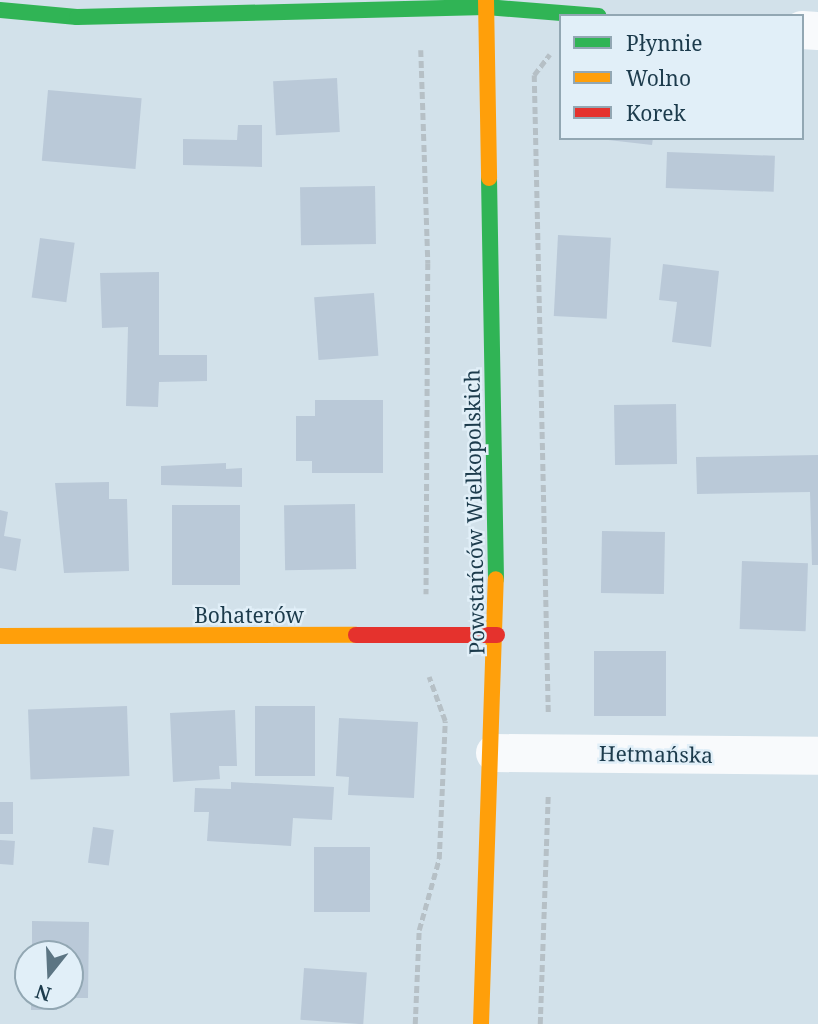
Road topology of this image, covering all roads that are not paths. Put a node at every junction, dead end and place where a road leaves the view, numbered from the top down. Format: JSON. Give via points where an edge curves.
{"nodes":[{"id":1,"x":486,"y":4,"type":"edge"},
{"id":2,"x":0,"y":10,"type":"edge"},
{"id":3,"x":570,"y":14,"type":"edge"},
{"id":4,"x":497,"y":635,"type":"junction"},
{"id":5,"x":0,"y":636,"type":"edge"},
{"id":6,"x":495,"y":753,"type":"junction"},
{"id":7,"x":818,"y":756,"type":"edge"},
{"id":8,"x":481,"y":1024,"type":"edge"}],
"edges":[{"from":1,"to":2,"type":"street","via":[[77,17]]},
{"from":1,"to":3,"type":"street"},
{"from":1,"to":4,"type":"street","name":"Powstańców Wielkopolskich"},
{"from":4,"to":5,"type":"street","name":"Bohaterów"},
{"from":4,"to":6,"type":"street","name":"Powstańców Wielkopolskich"},
{"from":6,"to":7,"type":"street","name":"Hetmańska"},
{"from":6,"to":8,"type":"street","name":"Powstańców Wielkopolskich"}]}
